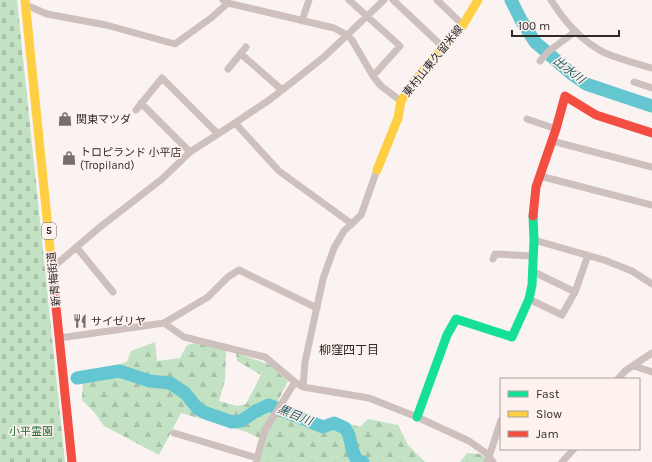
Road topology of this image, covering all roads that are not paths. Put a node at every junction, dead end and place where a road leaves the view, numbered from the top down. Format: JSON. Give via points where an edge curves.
{"nodes":[{"id":1,"x":309,"y":0,"type":"edge"},
{"id":2,"x":349,"y":0,"type":"edge"},
{"id":3,"x":384,"y":0,"type":"edge"},
{"id":4,"x":393,"y":0,"type":"edge"},
{"id":5,"x":437,"y":0,"type":"edge"},
{"id":6,"x":478,"y":0,"type":"edge"},
{"id":7,"x":550,"y":0,"type":"edge"},
{"id":8,"x":225,"y":1,"type":"edge"},
{"id":9,"x":26,"y":2,"type":"edge"},
{"id":10,"x":368,"y":16,"type":"junction"},
{"id":11,"x":302,"y":21,"type":"junction"},
{"id":12,"x":463,"y":25,"type":"junction"},
{"id":13,"x":576,"y":31,"type":"junction"},
{"id":14,"x":347,"y":35,"type":"junction"},
{"id":15,"x":246,"y":47,"type":"dead end"},
{"id":16,"x":443,"y":47,"type":"junction"},
{"id":17,"x":241,"y":54,"type":"junction"},
{"id":18,"x":540,"y":61,"type":"dead end"},
{"id":19,"x":267,"y":67,"type":"dead end"},
{"id":20,"x":652,"y":68,"type":"edge"},
{"id":21,"x":228,"y":69,"type":"dead end"},
{"id":22,"x":262,"y":72,"type":"junction"},
{"id":23,"x":373,"y":76,"type":"junction"},
{"id":24,"x":634,"y":82,"type":"dead end"},
{"id":25,"x":652,"y":88,"type":"edge"},
{"id":26,"x":282,"y":90,"type":"junction"},
{"id":27,"x":401,"y":101,"type":"junction"},
{"id":28,"x":142,"y":104,"type":"junction"},
{"id":29,"x":136,"y":110,"type":"dead end"},
{"id":30,"x":527,"y":119,"type":"dead end"},
{"id":31,"x":235,"y":123,"type":"junction"},
{"id":32,"x":556,"y":129,"type":"junction"},
{"id":33,"x":652,"y":133,"type":"edge"},
{"id":34,"x":218,"y":134,"type":"junction"},
{"id":35,"x":552,"y":141,"type":"junction"},
{"id":36,"x":190,"y":152,"type":"junction"},
{"id":37,"x":652,"y":167,"type":"edge"},
{"id":38,"x":377,"y":170,"type":"joint"},
{"id":39,"x":540,"y":176,"type":"junction"},
{"id":40,"x":652,"y":205,"type":"edge"},
{"id":41,"x":352,"y":224,"type":"junction"},
{"id":42,"x":534,"y":240,"type":"junction"},
{"id":43,"x":77,"y":248,"type":"junction"},
{"id":44,"x":588,"y":255,"type":"junction"},
{"id":45,"x":533,"y":256,"type":"junction"},
{"id":46,"x":493,"y":259,"type":"dead end"},
{"id":47,"x":52,"y":268,"type":"junction"},
{"id":48,"x":532,"y":271,"type":"junction"},
{"id":49,"x":652,"y":284,"type":"edge"},
{"id":50,"x":113,"y":292,"type":"dead end"},
{"id":51,"x":575,"y":292,"type":"junction"},
{"id":52,"x":529,"y":299,"type":"junction"},
{"id":53,"x":317,"y":308,"type":"junction"},
{"id":54,"x":164,"y":323,"type":"junction"},
{"id":55,"x":60,"y":338,"type":"junction"},
{"id":56,"x":652,"y":354,"type":"edge"},
{"id":57,"x":634,"y":366,"type":"junction"},
{"id":58,"x":652,"y":372,"type":"edge"},
{"id":59,"x":619,"y":378,"type":"edge"},
{"id":60,"x":295,"y":382,"type":"junction"},
{"id":61,"x":303,"y":387,"type":"junction"},
{"id":62,"x":417,"y":418,"type":"junction"},
{"id":63,"x":500,"y":423,"type":"edge"},
{"id":64,"x":174,"y":433,"type":"dead end"},
{"id":65,"x":573,"y":450,"type":"edge"},
{"id":66,"x":256,"y":460,"type":"edge"},
{"id":67,"x":489,"y":460,"type":"edge"},
{"id":68,"x":72,"y":462,"type":"edge"},
{"id":69,"x":564,"y":462,"type":"edge"}],
"edges":[{"from":1,"to":11,"type":"street"},
{"from":2,"to":10,"type":"street"},
{"from":3,"to":10,"type":"street"},
{"from":4,"to":16,"type":"street"},
{"from":5,"to":12,"type":"street"},
{"from":6,"to":12,"type":"main road","name":"東村山東久留米線"},
{"from":7,"to":13,"type":"street"},
{"from":8,"to":9,"type":"street","via":[[211,18],[175,44],[106,25],[47,14]]},
{"from":8,"to":11,"type":"street"},
{"from":9,"to":47,"type":"main road","name":"新青梅街道","number":"5"},
{"from":10,"to":14,"type":"street"},
{"from":10,"to":23,"type":"street","via":[[400,46]]},
{"from":11,"to":14,"type":"street","via":[[334,28]]},
{"from":12,"to":16,"type":"main road","name":"東村山東久留米線"},
{"from":13,"to":18,"type":"street"},
{"from":13,"to":20,"type":"street","via":[[591,45],[606,53]]},
{"from":14,"to":23,"type":"street"},
{"from":14,"to":26,"type":"street"},
{"from":15,"to":17,"type":"street"},
{"from":16,"to":27,"type":"main road","name":"東村山東久留米線"},
{"from":17,"to":21,"type":"street"},
{"from":17,"to":22,"type":"street"},
{"from":19,"to":22,"type":"street"},
{"from":22,"to":26,"type":"street"},
{"from":23,"to":27,"type":"street","via":[[381,86]]},
{"from":24,"to":25,"type":"street"},
{"from":26,"to":31,"type":"street"},
{"from":27,"to":38,"type":"main road","name":"東村山東久留米線","via":[[398,118]]},
{"from":28,"to":29,"type":"street"},
{"from":28,"to":34,"type":"street","via":[[162,78]]},
{"from":28,"to":36,"type":"street"},
{"from":30,"to":32,"type":"street"},
{"from":31,"to":34,"type":"street"},
{"from":31,"to":41,"type":"street","via":[[279,171]]},
{"from":32,"to":33,"type":"main road","via":[[565,96],[596,115]]},
{"from":32,"to":35,"type":"main road"},
{"from":34,"to":36,"type":"street"},
{"from":35,"to":37,"type":"street"},
{"from":35,"to":39,"type":"main road"},
{"from":36,"to":43,"type":"street","via":[[162,179]]},
{"from":38,"to":41,"type":"street","via":[[361,215]]},
{"from":39,"to":40,"type":"street"},
{"from":39,"to":42,"type":"main road","via":[[536,186]]},
{"from":41,"to":53,"type":"street","via":[[344,231],[334,248],[323,279]]},
{"from":42,"to":44,"type":"street"},
{"from":42,"to":45,"type":"main road"},
{"from":43,"to":47,"type":"street"},
{"from":43,"to":50,"type":"street"},
{"from":44,"to":49,"type":"street","via":[[632,271]]},
{"from":44,"to":51,"type":"street"},
{"from":45,"to":46,"type":"street","via":[[495,254]]},
{"from":45,"to":48,"type":"main road"},
{"from":47,"to":55,"type":"main road","name":"新青梅街道","number":"5"},
{"from":48,"to":51,"type":"street"},
{"from":48,"to":52,"type":"main road"},
{"from":51,"to":52,"type":"street","via":[[562,315]]},
{"from":52,"to":62,"type":"main road","via":[[512,337],[456,318],[447,335]]},
{"from":53,"to":54,"type":"street","via":[[239,270],[208,297]]},
{"from":53,"to":61,"type":"street","via":[[305,362]]},
{"from":54,"to":55,"type":"street"},
{"from":54,"to":60,"type":"street","via":[[184,337],[265,357]]},
{"from":55,"to":68,"type":"main road","name":"新青梅街道","number":"5"},
{"from":56,"to":57,"type":"street"},
{"from":57,"to":58,"type":"street"},
{"from":57,"to":59,"type":"street","via":[[625,370]]},
{"from":60,"to":61,"type":"street"},
{"from":60,"to":66,"type":"street","via":[[264,430]]},
{"from":61,"to":62,"type":"street","via":[[369,398]]},
{"from":62,"to":67,"type":"street","via":[[469,441],[486,453]]},
{"from":63,"to":67,"type":"street"},
{"from":64,"to":66,"type":"street"},
{"from":65,"to":69,"type":"street"}]}
